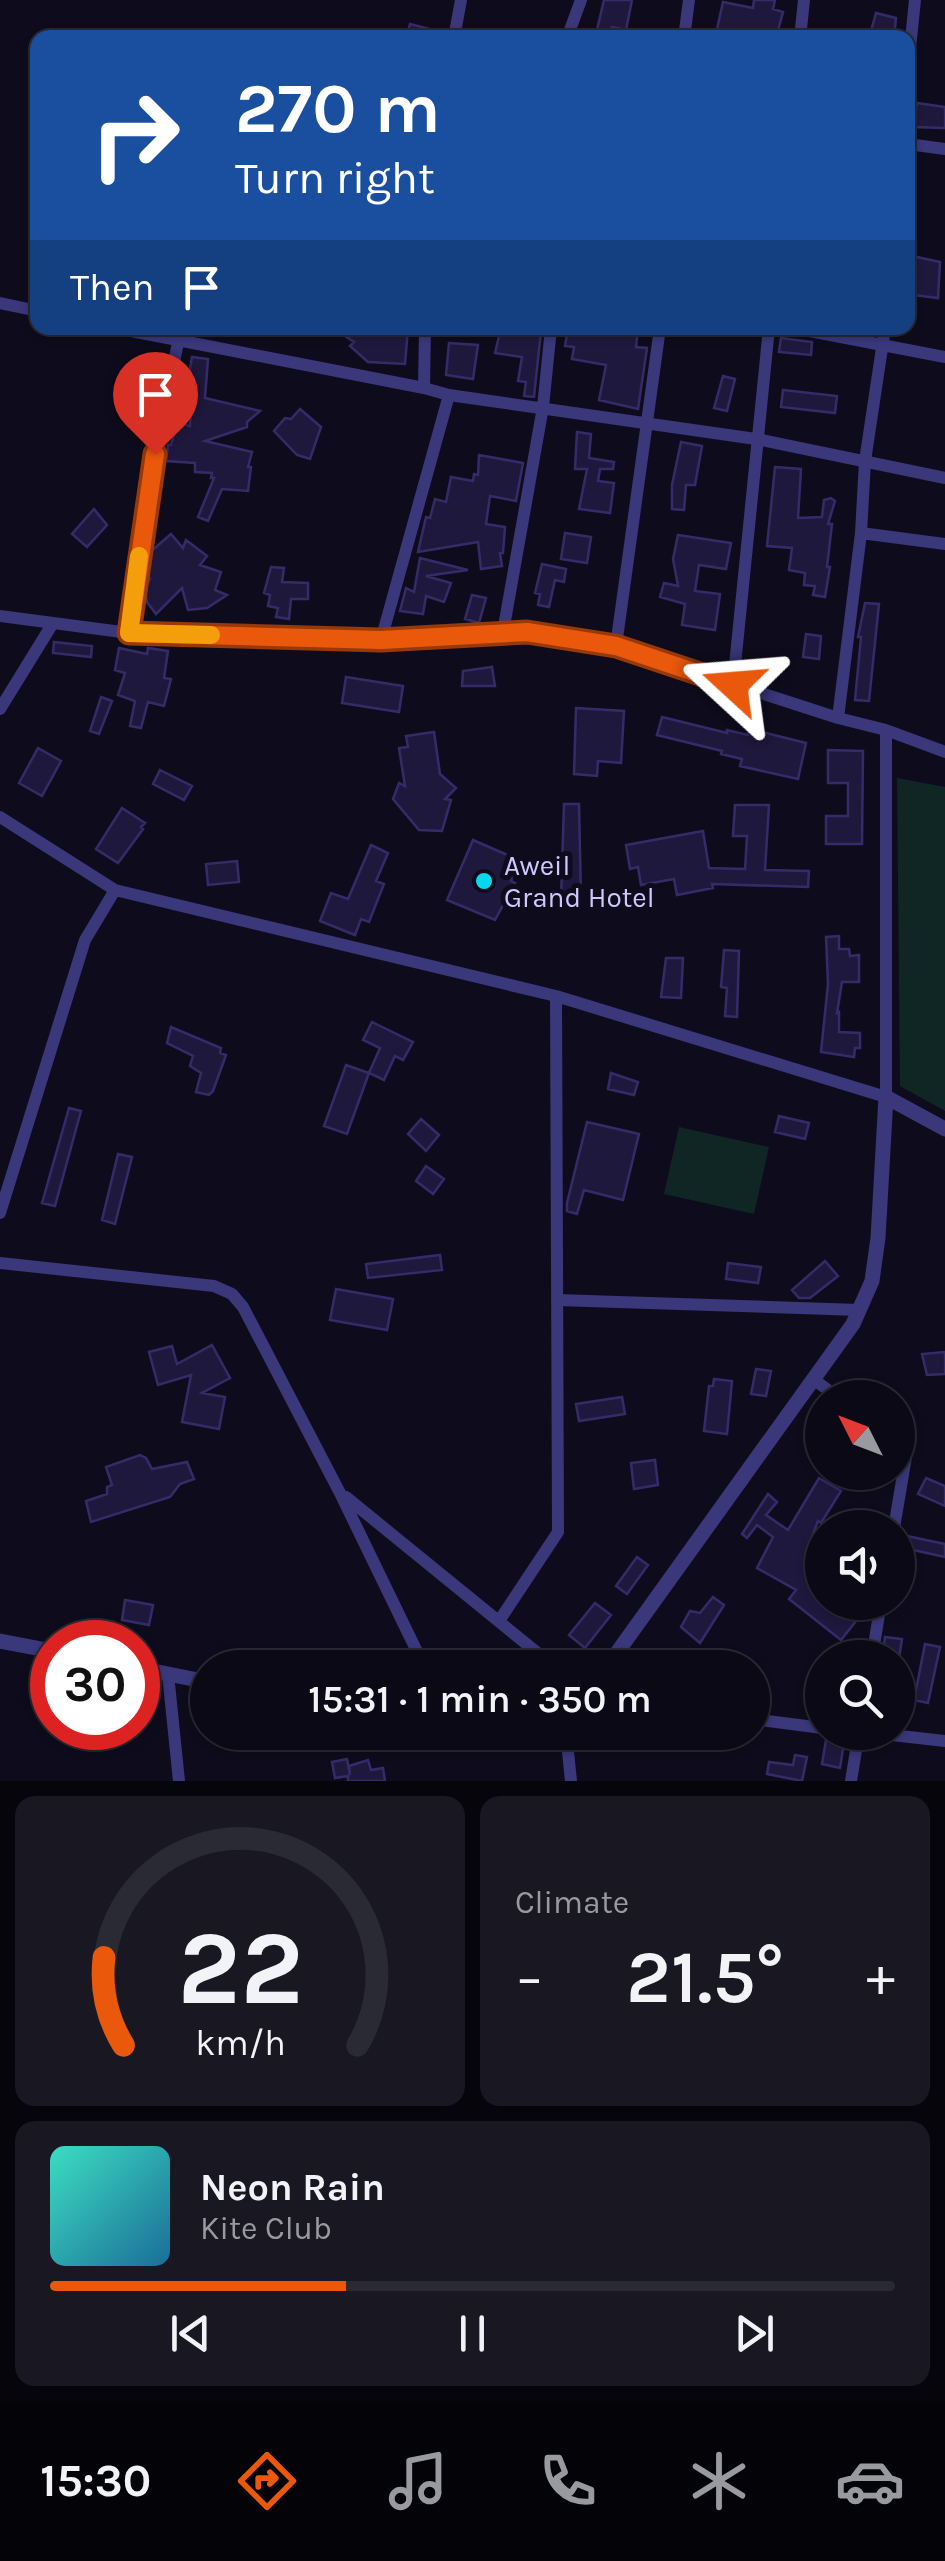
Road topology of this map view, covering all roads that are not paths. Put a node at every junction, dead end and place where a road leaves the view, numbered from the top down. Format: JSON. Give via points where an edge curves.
{"nodes":[{"id":1,"x":461,"y":0,"type":"edge"},
{"id":2,"x":580,"y":0,"type":"edge"},
{"id":3,"x":689,"y":0,"type":"edge"},
{"id":4,"x":804,"y":0,"type":"edge"},
{"id":5,"x":915,"y":0,"type":"edge"},
{"id":6,"x":455,"y":30,"type":"edge"},
{"id":7,"x":570,"y":30,"type":"edge"},
{"id":8,"x":685,"y":30,"type":"edge"},
{"id":9,"x":801,"y":30,"type":"edge"},
{"id":10,"x":912,"y":30,"type":"edge"},
{"id":11,"x":915,"y":145,"type":"edge"},
{"id":12,"x":945,"y":149,"type":"edge"},
{"id":13,"x":0,"y":304,"type":"edge"},
{"id":14,"x":30,"y":310,"type":"edge"},
{"id":15,"x":180,"y":335,"type":"edge"},
{"id":16,"x":185,"y":335,"type":"edge"},
{"id":17,"x":425,"y":335,"type":"edge"},
{"id":18,"x":550,"y":335,"type":"edge"},
{"id":19,"x":659,"y":335,"type":"edge"},
{"id":20,"x":768,"y":335,"type":"edge"},
{"id":21,"x":836,"y":335,"type":"edge"},
{"id":22,"x":884,"y":335,"type":"edge"},
{"id":23,"x":885,"y":343,"type":"junction"},
{"id":24,"x":945,"y":357,"type":"edge"},
{"id":25,"x":424,"y":388,"type":"junction"},
{"id":26,"x":449,"y":396,"type":"junction"},
{"id":27,"x":543,"y":407,"type":"junction"},
{"id":28,"x":645,"y":424,"type":"junction"},
{"id":29,"x":756,"y":439,"type":"junction"},
{"id":30,"x":865,"y":461,"type":"junction"},
{"id":31,"x":945,"y":478,"type":"edge"},
{"id":32,"x":862,"y":532,"type":"junction"},
{"id":33,"x":945,"y":544,"type":"edge"},
{"id":34,"x":0,"y":616,"type":"edge"},
{"id":35,"x":54,"y":623,"type":"junction"},
{"id":36,"x":504,"y":632,"type":"junction"},
{"id":37,"x":129,"y":633,"type":"junction"},
{"id":38,"x":381,"y":640,"type":"junction"},
{"id":39,"x":616,"y":646,"type":"junction"},
{"id":40,"x":733,"y":685,"type":"junction"},
{"id":41,"x":0,"y":710,"type":"edge"},
{"id":42,"x":838,"y":718,"type":"junction"},
{"id":43,"x":886,"y":730,"type":"junction"},
{"id":44,"x":945,"y":752,"type":"edge"},
{"id":45,"x":0,"y":817,"type":"edge"},
{"id":46,"x":116,"y":890,"type":"junction"},
{"id":47,"x":556,"y":996,"type":"junction"},
{"id":48,"x":886,"y":1097,"type":"junction"},
{"id":49,"x":945,"y":1129,"type":"edge"},
{"id":50,"x":0,"y":1213,"type":"edge"},
{"id":51,"x":0,"y":1264,"type":"edge"},
{"id":52,"x":557,"y":1300,"type":"junction"},
{"id":53,"x":859,"y":1310,"type":"junction"},
{"id":54,"x":813,"y":1380,"type":"edge"},
{"id":55,"x":805,"y":1391,"type":"edge"},
{"id":56,"x":340,"y":1493,"type":"junction"},
{"id":57,"x":499,"y":1621,"type":"junction"},
{"id":58,"x":0,"y":1641,"type":"edge"},
{"id":59,"x":30,"y":1647,"type":"edge"},
{"id":60,"x":416,"y":1650,"type":"edge"},
{"id":61,"x":534,"y":1650,"type":"edge"},
{"id":62,"x":619,"y":1650,"type":"edge"},
{"id":63,"x":160,"y":1672,"type":"edge"},
{"id":64,"x":168,"y":1674,"type":"junction"},
{"id":65,"x":190,"y":1678,"type":"edge"},
{"id":66,"x":770,"y":1721,"type":"edge"},
{"id":67,"x":805,"y":1726,"type":"edge"},
{"id":68,"x":915,"y":1738,"type":"edge"},
{"id":69,"x":945,"y":1741,"type":"edge"},
{"id":70,"x":568,"y":1750,"type":"edge"},
{"id":71,"x":858,"y":1750,"type":"edge"},
{"id":72,"x":179,"y":1781,"type":"edge"},
{"id":73,"x":571,"y":1781,"type":"edge"},
{"id":74,"x":851,"y":1781,"type":"edge"}],
"edges":[{"from":1,"to":6,"type":"street"},
{"from":2,"to":7,"type":"street"},
{"from":3,"to":8,"type":"street"},
{"from":4,"to":9,"type":"street"},
{"from":5,"to":10,"type":"street"},
{"from":11,"to":12,"type":"street"},
{"from":13,"to":14,"type":"street"},
{"from":15,"to":37,"type":"street","via":[[147,492]]},
{"from":16,"to":25,"type":"street"},
{"from":17,"to":25,"type":"street"},
{"from":18,"to":27,"type":"street"},
{"from":19,"to":28,"type":"street"},
{"from":20,"to":29,"type":"street"},
{"from":21,"to":23,"type":"street"},
{"from":22,"to":23,"type":"street"},
{"from":23,"to":24,"type":"street"},
{"from":23,"to":30,"type":"street"},
{"from":25,"to":26,"type":"street"},
{"from":26,"to":27,"type":"street"},
{"from":26,"to":38,"type":"street"},
{"from":27,"to":28,"type":"street"},
{"from":27,"to":36,"type":"street"},
{"from":28,"to":29,"type":"street"},
{"from":28,"to":39,"type":"street"},
{"from":29,"to":30,"type":"street"},
{"from":29,"to":40,"type":"street"},
{"from":30,"to":31,"type":"street"},
{"from":30,"to":32,"type":"street"},
{"from":32,"to":33,"type":"street"},
{"from":32,"to":42,"type":"street"},
{"from":34,"to":35,"type":"street"},
{"from":35,"to":37,"type":"street"},
{"from":35,"to":41,"type":"street"},
{"from":36,"to":38,"type":"street"},
{"from":36,"to":39,"type":"street"},
{"from":37,"to":38,"type":"street"},
{"from":39,"to":40,"type":"street"},
{"from":40,"to":42,"type":"street"},
{"from":42,"to":43,"type":"street"},
{"from":43,"to":44,"type":"street"},
{"from":43,"to":48,"type":"street"},
{"from":45,"to":46,"type":"street"},
{"from":46,"to":47,"type":"street"},
{"from":46,"to":50,"type":"street","via":[[85,940]]},
{"from":47,"to":48,"type":"street"},
{"from":47,"to":52,"type":"street"},
{"from":48,"to":49,"type":"street"},
{"from":48,"to":53,"type":"street","via":[[878,1238]]},
{"from":51,"to":56,"type":"street","via":[[214,1286],[232,1294]]},
{"from":52,"to":53,"type":"street"},
{"from":52,"to":57,"type":"street","via":[[558,1532]]},
{"from":53,"to":54,"type":"street"},
{"from":55,"to":62,"type":"street"},
{"from":56,"to":57,"type":"street"},
{"from":56,"to":60,"type":"street"},
{"from":57,"to":61,"type":"street"},
{"from":58,"to":59,"type":"street"},
{"from":63,"to":64,"type":"street"},
{"from":64,"to":65,"type":"street"},
{"from":64,"to":72,"type":"street"},
{"from":66,"to":67,"type":"street"},
{"from":68,"to":69,"type":"street"},
{"from":70,"to":73,"type":"street"},
{"from":71,"to":74,"type":"street"}]}
